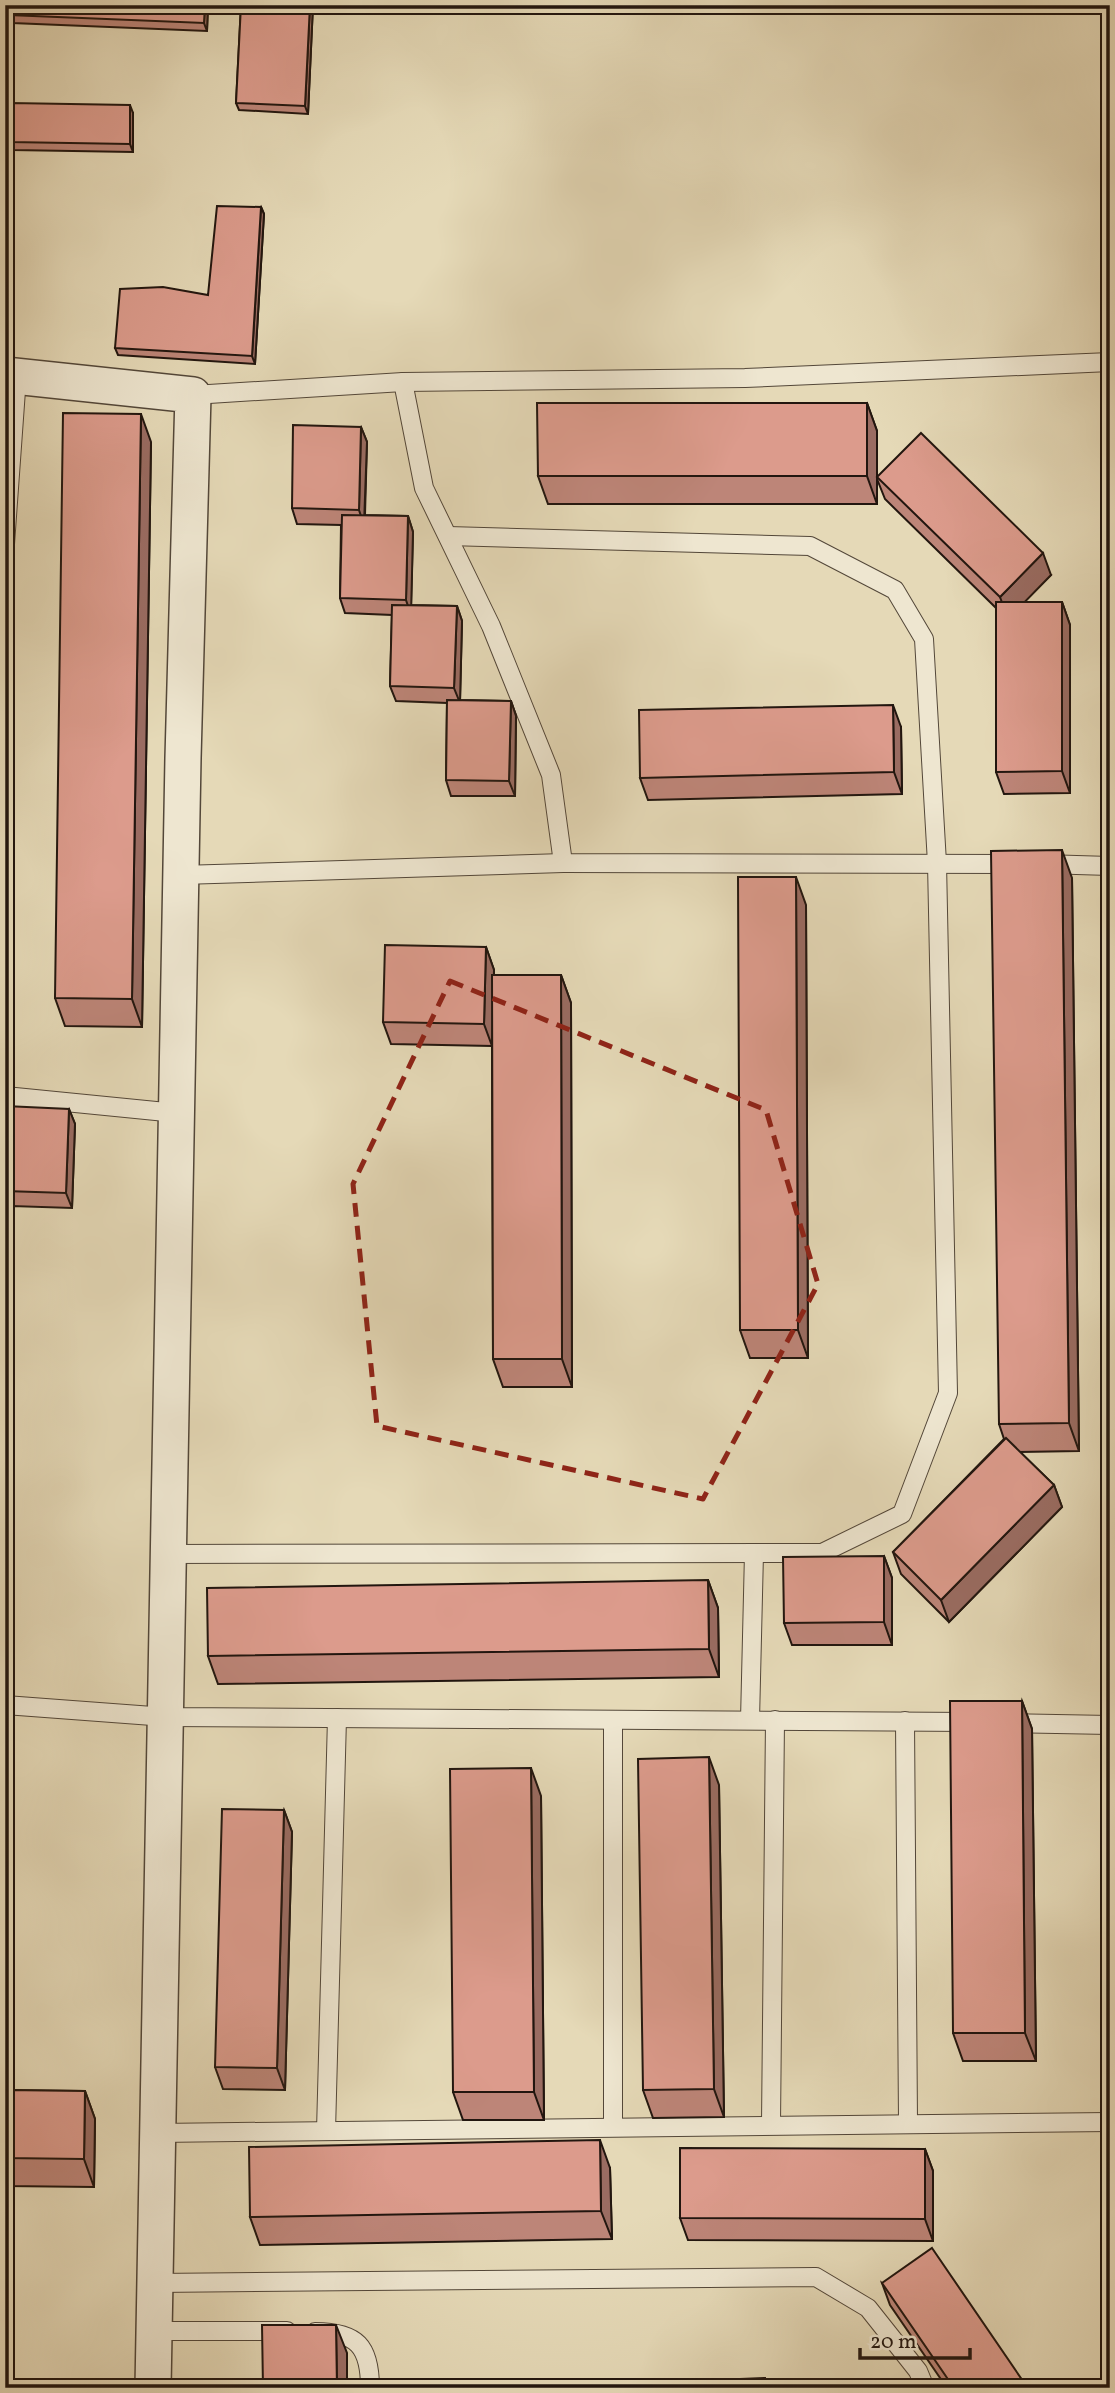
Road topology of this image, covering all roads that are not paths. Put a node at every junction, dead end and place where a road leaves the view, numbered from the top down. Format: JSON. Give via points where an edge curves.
{"nodes":[{"id":1,"x":1110,"y":362,"type":"edge"},
{"id":2,"x":11,"y":375,"type":"edge"},
{"id":3,"x":403,"y":382,"type":"junction"},
{"id":4,"x":193,"y":395,"type":"junction"},
{"id":5,"x":448,"y":536,"type":"junction"},
{"id":6,"x":5,"y":544,"type":"edge"},
{"id":7,"x":563,"y":863,"type":"junction"},
{"id":8,"x":937,"y":863,"type":"junction"},
{"id":9,"x":1110,"y":866,"type":"edge"},
{"id":10,"x":181,"y":875,"type":"junction"},
{"id":11,"x":5,"y":1096,"type":"edge"},
{"id":12,"x":176,"y":1114,"type":"junction"},
{"id":13,"x":168,"y":1553,"type":"junction"},
{"id":14,"x":754,"y":1553,"type":"junction"},
{"id":15,"x":5,"y":1705,"type":"edge"},
{"id":16,"x":166,"y":1717,"type":"junction"},
{"id":17,"x":337,"y":1718,"type":"junction"},
{"id":18,"x":613,"y":1720,"type":"junction"},
{"id":19,"x":750,"y":1720,"type":"junction"},
{"id":20,"x":775,"y":1720,"type":"junction"},
{"id":21,"x":905,"y":1721,"type":"junction"},
{"id":22,"x":1110,"y":1725,"type":"edge"},
{"id":23,"x":908,"y":2122,"type":"junction"},
{"id":24,"x":1110,"y":2122,"type":"edge"},
{"id":25,"x":771,"y":2124,"type":"junction"},
{"id":26,"x":613,"y":2127,"type":"junction"},
{"id":27,"x":326,"y":2131,"type":"junction"},
{"id":28,"x":158,"y":2133,"type":"junction"},
{"id":29,"x":155,"y":2283,"type":"junction"},
{"id":30,"x":154,"y":2331,"type":"junction"},
{"id":31,"x":153,"y":2388,"type":"edge"},
{"id":32,"x":370,"y":2388,"type":"edge"},
{"id":33,"x":925,"y":2388,"type":"edge"}],
"edges":[{"from":1,"to":3,"type":"lane","via":[[744,378]]},
{"from":2,"to":4,"type":"street"},
{"from":2,"to":6,"type":"lane"},
{"from":3,"to":4,"type":"lane"},
{"from":3,"to":5,"type":"lane","via":[[424,488]]},
{"from":4,"to":10,"type":"street"},
{"from":5,"to":7,"type":"lane","via":[[491,626],[551,775]]},
{"from":5,"to":8,"type":"lane","via":[[810,546],[895,590],[924,639]]},
{"from":7,"to":8,"type":"lane"},
{"from":7,"to":10,"type":"lane"},
{"from":8,"to":9,"type":"lane"},
{"from":8,"to":14,"type":"lane","via":[[948,1393],[902,1514],[822,1553]]},
{"from":10,"to":12,"type":"street"},
{"from":11,"to":12,"type":"lane"},
{"from":12,"to":13,"type":"street"},
{"from":13,"to":14,"type":"lane"},
{"from":13,"to":16,"type":"street"},
{"from":14,"to":19,"type":"lane"},
{"from":15,"to":16,"type":"lane"},
{"from":16,"to":17,"type":"lane"},
{"from":16,"to":28,"type":"street"},
{"from":17,"to":18,"type":"lane"},
{"from":17,"to":27,"type":"lane"},
{"from":18,"to":19,"type":"lane"},
{"from":18,"to":26,"type":"lane"},
{"from":19,"to":20,"type":"lane"},
{"from":20,"to":21,"type":"lane"},
{"from":20,"to":25,"type":"lane"},
{"from":21,"to":22,"type":"lane"},
{"from":21,"to":23,"type":"lane"},
{"from":23,"to":24,"type":"lane"},
{"from":23,"to":25,"type":"lane"},
{"from":25,"to":26,"type":"lane"},
{"from":26,"to":27,"type":"lane"},
{"from":27,"to":28,"type":"lane"},
{"from":28,"to":29,"type":"street"},
{"from":29,"to":30,"type":"street"},
{"from":29,"to":33,"type":"lane","via":[[816,2277],[868,2308],[918,2371]]},
{"from":30,"to":31,"type":"street"},
{"from":30,"to":32,"type":"lane","via":[[340,2332],[360,2344],[370,2363]]}]}
